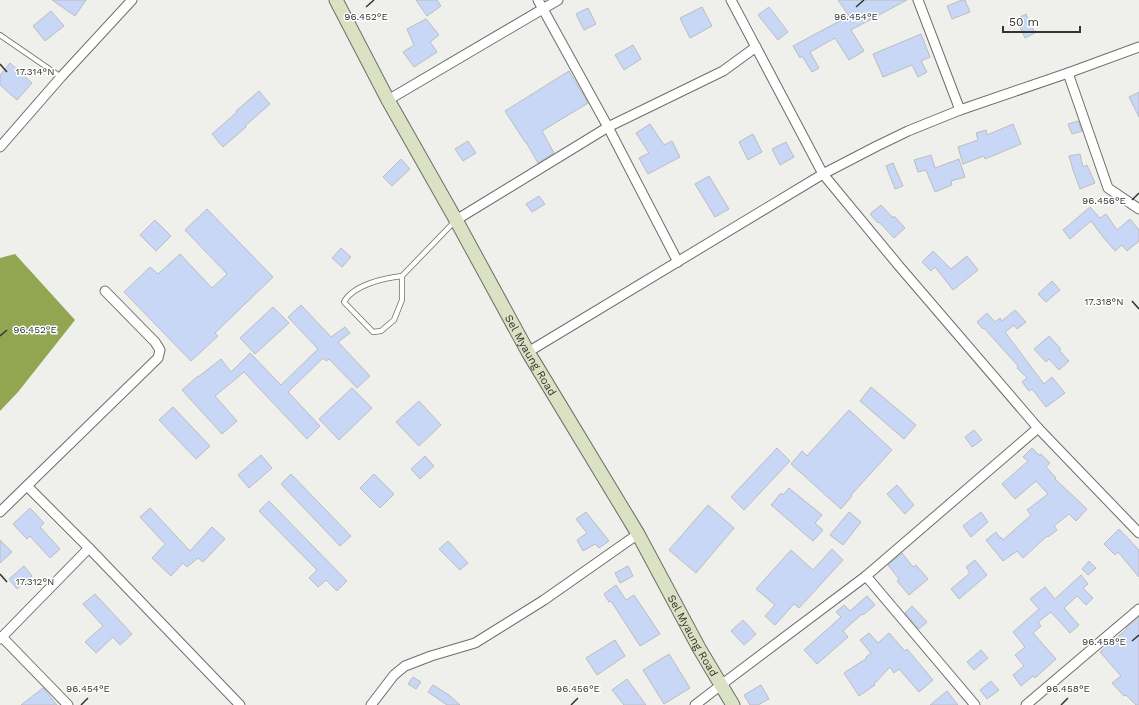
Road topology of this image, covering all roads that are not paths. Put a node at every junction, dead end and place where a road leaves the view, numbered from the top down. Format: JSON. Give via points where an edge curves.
{"nodes":[{"id":1,"x":132,"y":0,"type":"edge"},
{"id":2,"x":336,"y":0,"type":"edge"},
{"id":3,"x":538,"y":0,"type":"edge"},
{"id":4,"x":558,"y":0,"type":"edge"},
{"id":5,"x":731,"y":0,"type":"edge"},
{"id":6,"x":918,"y":0,"type":"edge"},
{"id":7,"x":543,"y":9,"type":"junction"},
{"id":8,"x":0,"y":35,"type":"edge"},
{"id":9,"x":756,"y":47,"type":"junction"},
{"id":10,"x":1139,"y":47,"type":"edge"},
{"id":11,"x":1068,"y":73,"type":"junction"},
{"id":12,"x":61,"y":77,"type":"junction"},
{"id":13,"x":388,"y":100,"type":"junction"},
{"id":14,"x":960,"y":110,"type":"junction"},
{"id":15,"x":608,"y":127,"type":"junction"},
{"id":16,"x":0,"y":147,"type":"edge"},
{"id":17,"x":823,"y":174,"type":"junction"},
{"id":18,"x":1139,"y":209,"type":"edge"},
{"id":19,"x":456,"y":220,"type":"junction"},
{"id":20,"x":678,"y":262,"type":"junction"},
{"id":21,"x":402,"y":276,"type":"junction"},
{"id":22,"x":105,"y":291,"type":"dead end"},
{"id":23,"x":528,"y":352,"type":"junction"},
{"id":24,"x":1038,"y":428,"type":"junction"},
{"id":25,"x":27,"y":486,"type":"junction"},
{"id":26,"x":0,"y":512,"type":"edge"},
{"id":27,"x":1139,"y":533,"type":"edge"},
{"id":28,"x":638,"y":534,"type":"junction"},
{"id":29,"x":89,"y":548,"type":"junction"},
{"id":30,"x":866,"y":576,"type":"junction"},
{"id":31,"x":1139,"y":609,"type":"edge"},
{"id":32,"x":1,"y":638,"type":"edge"},
{"id":33,"x":721,"y":685,"type":"junction"},
{"id":34,"x":68,"y":705,"type":"edge"},
{"id":35,"x":239,"y":705,"type":"edge"},
{"id":36,"x":371,"y":705,"type":"edge"},
{"id":37,"x":695,"y":705,"type":"edge"},
{"id":38,"x":733,"y":705,"type":"edge"},
{"id":39,"x":975,"y":705,"type":"edge"},
{"id":40,"x":1026,"y":705,"type":"edge"}],
"edges":[{"from":1,"to":12,"type":"street"},
{"from":2,"to":13,"type":"main road","name":"Sel Myaung Road"},
{"from":3,"to":7,"type":"street"},
{"from":4,"to":7,"type":"street"},
{"from":5,"to":9,"type":"street"},
{"from":6,"to":14,"type":"street"},
{"from":7,"to":13,"type":"street"},
{"from":7,"to":15,"type":"street"},
{"from":8,"to":12,"type":"lane"},
{"from":9,"to":15,"type":"street","via":[[723,71]]},
{"from":9,"to":17,"type":"street"},
{"from":10,"to":11,"type":"street"},
{"from":11,"to":14,"type":"street"},
{"from":11,"to":18,"type":"street","via":[[1108,188]]},
{"from":12,"to":16,"type":"street"},
{"from":13,"to":19,"type":"main road","name":"Sel Myaung Road"},
{"from":14,"to":17,"type":"street","via":[[902,134]]},
{"from":15,"to":19,"type":"street"},
{"from":15,"to":20,"type":"street"},
{"from":17,"to":20,"type":"street"},
{"from":17,"to":24,"type":"street"},
{"from":19,"to":21,"type":"lane"},
{"from":19,"to":23,"type":"main road","name":"Sel Myaung Road"},
{"from":20,"to":23,"type":"street"},
{"from":21,"to":21,"type":"lane","via":[[384,278],[366,285],[347,297],[344,302],[373,332],[381,331],[394,320],[402,300]]},
{"from":22,"to":25,"type":"street","via":[[155,342],[160,350],[158,358]]},
{"from":23,"to":28,"type":"main road","name":"Sel Myaung Road"},
{"from":24,"to":27,"type":"street"},
{"from":24,"to":30,"type":"street"},
{"from":25,"to":26,"type":"street"},
{"from":25,"to":29,"type":"street"},
{"from":28,"to":33,"type":"main road","name":"Sel Myaung Road"},
{"from":28,"to":36,"type":"street","via":[[544,600],[476,643],[405,666],[394,675]]},
{"from":29,"to":32,"type":"street"},
{"from":29,"to":35,"type":"street"},
{"from":30,"to":33,"type":"street"},
{"from":30,"to":39,"type":"street"},
{"from":31,"to":40,"type":"street"},
{"from":32,"to":34,"type":"street"},
{"from":33,"to":37,"type":"street"},
{"from":33,"to":38,"type":"main road","name":"Sel Myaung Road"}]}
